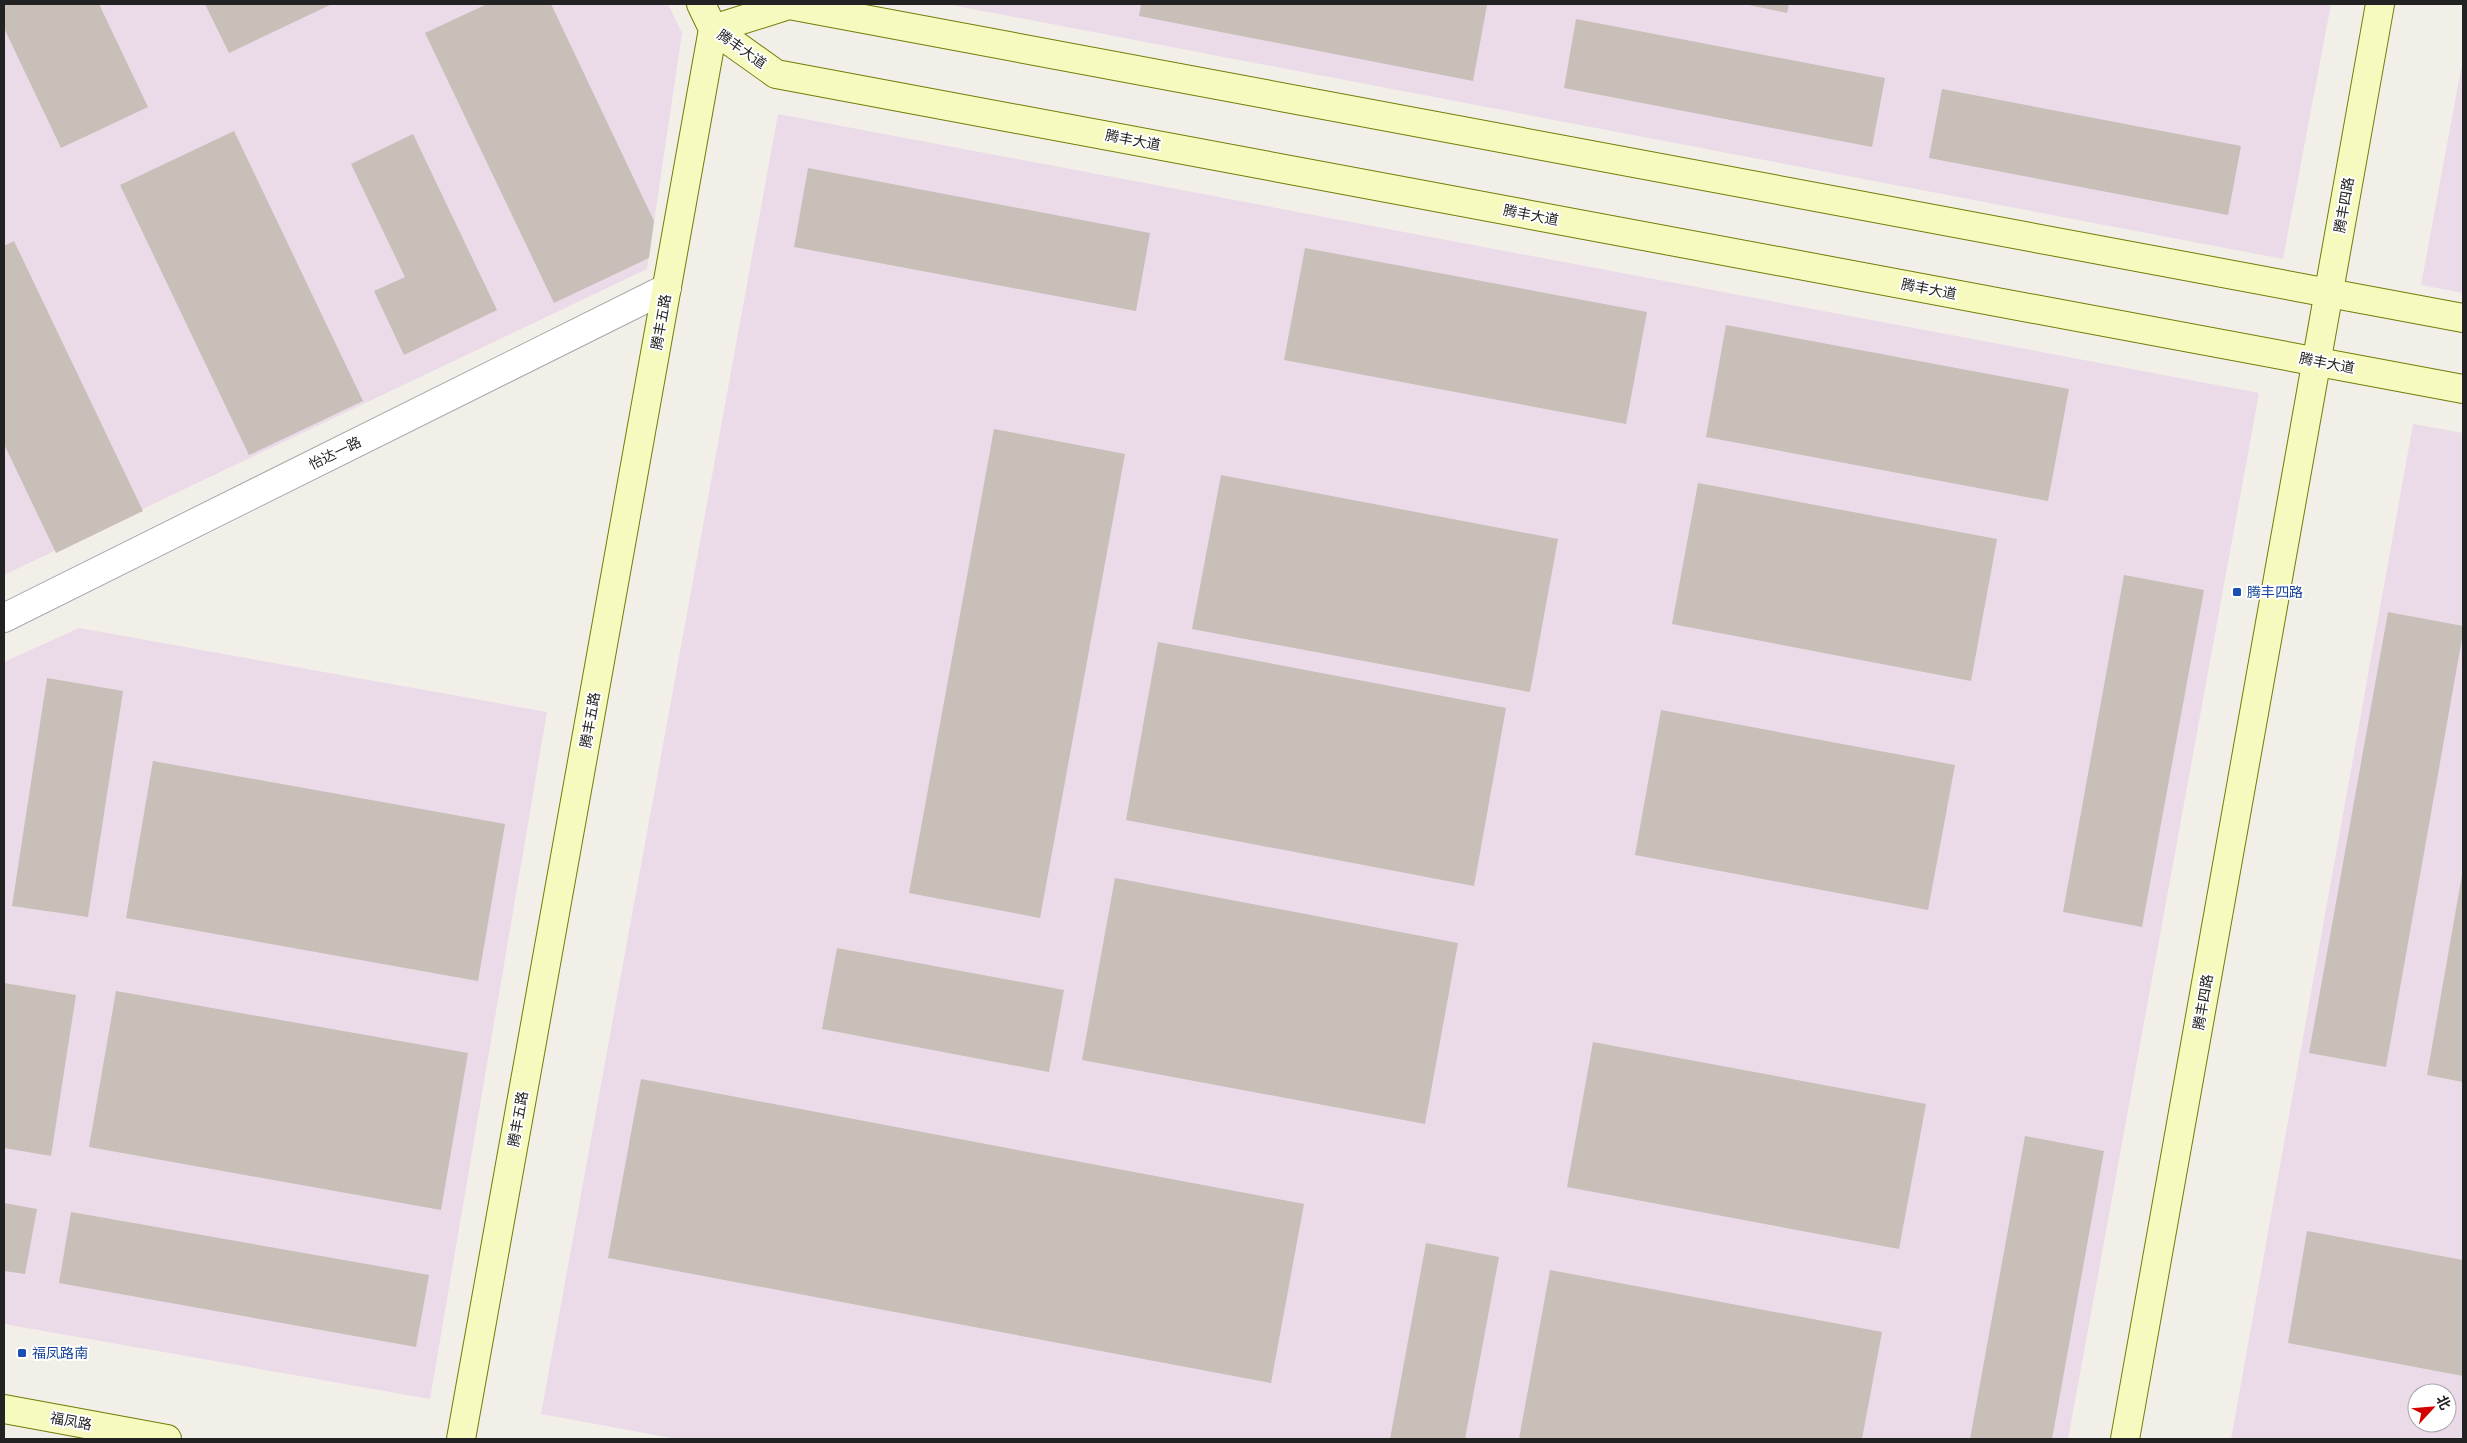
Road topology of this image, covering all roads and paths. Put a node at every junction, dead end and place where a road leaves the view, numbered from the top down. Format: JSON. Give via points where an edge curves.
{"nodes":[{"id":1,"x":700,"y":4,"type":"edge"},
{"id":2,"x":2380,"y":4,"type":"edge"},
{"id":3,"x":713,"y":29,"type":"junction"},
{"id":4,"x":667,"y":288,"type":"junction"},
{"id":5,"x":2329,"y":293,"type":"junction"},
{"id":6,"x":2463,"y":318,"type":"edge"},
{"id":7,"x":2317,"y":362,"type":"junction"},
{"id":8,"x":2463,"y":389,"type":"edge"},
{"id":9,"x":4,"y":618,"type":"edge"},
{"id":10,"x":4,"y":1409,"type":"edge"},
{"id":11,"x":167,"y":1439,"type":"edge"},
{"id":12,"x":461,"y":1439,"type":"edge"},
{"id":13,"x":2125,"y":1439,"type":"edge"}],
"edges":[{"from":1,"to":3,"type":"street"},
{"from":2,"to":5,"type":"street","name":"腾丰四路"},
{"from":3,"to":4,"type":"street","name":"腾丰五路"},
{"from":3,"to":5,"type":"street","name":"腾丰大道","via":[[789,5]]},
{"from":3,"to":7,"type":"street","name":"腾丰大道","via":[[776,74]]},
{"from":4,"to":9,"type":"street","name":"怡达一路"},
{"from":4,"to":12,"type":"street","name":"腾丰五路"},
{"from":5,"to":6,"type":"street","name":"腾丰大道"},
{"from":5,"to":7,"type":"street","name":"腾丰四路"},
{"from":7,"to":8,"type":"street","name":"腾丰大道"},
{"from":7,"to":13,"type":"street","name":"腾丰四路"},
{"from":10,"to":11,"type":"street","name":"福凤路"}]}
